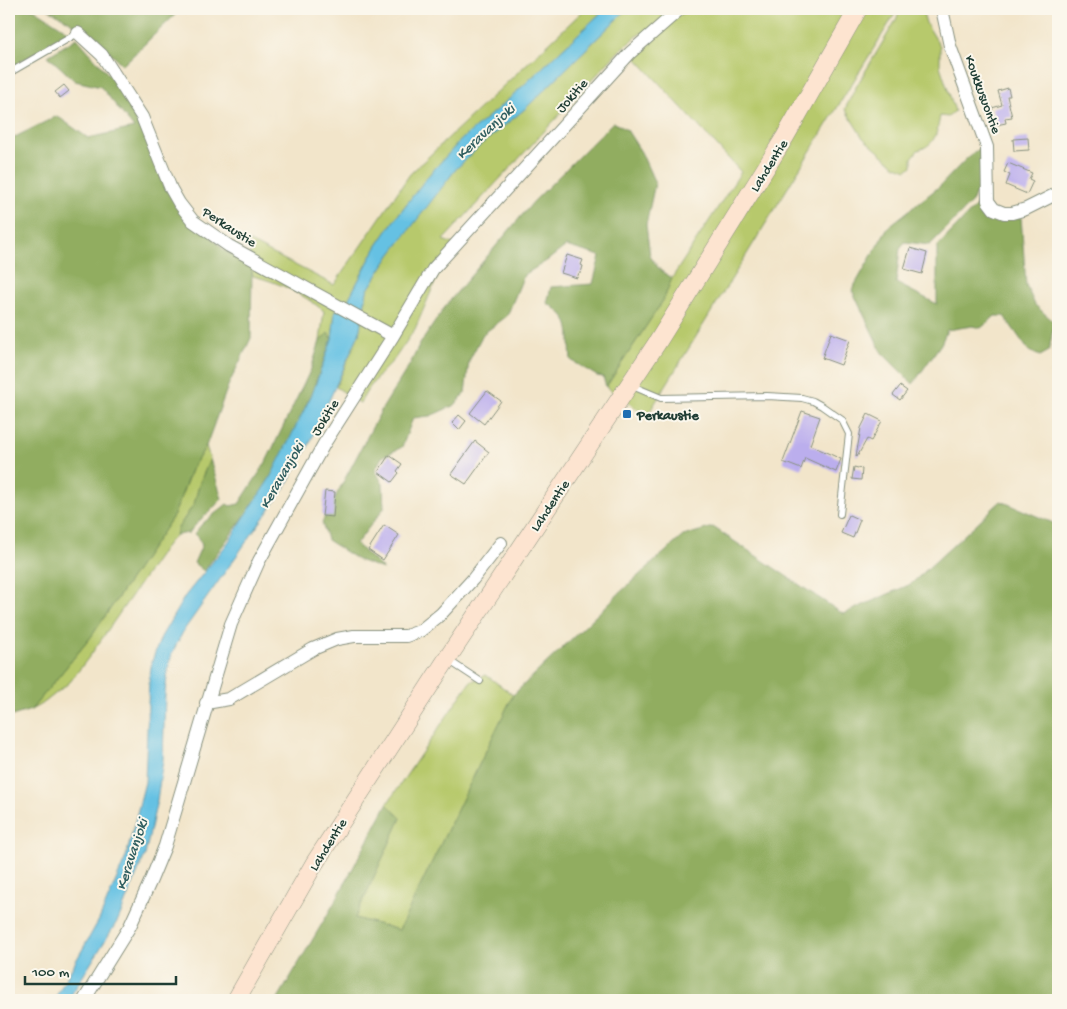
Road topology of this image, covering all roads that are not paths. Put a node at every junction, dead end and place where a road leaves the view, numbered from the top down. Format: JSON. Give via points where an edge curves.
{"nodes":[{"id":1,"x":680,"y":9,"type":"edge"},
{"id":2,"x":858,"y":9,"type":"edge"},
{"id":3,"x":942,"y":9,"type":"edge"},
{"id":4,"x":78,"y":33,"type":"joint"},
{"id":5,"x":9,"y":73,"type":"edge"},
{"id":6,"x":1058,"y":193,"type":"edge"},
{"id":7,"x":393,"y":336,"type":"junction"},
{"id":8,"x":629,"y":384,"type":"junction"},
{"id":9,"x":840,"y":514,"type":"dead end"},
{"id":10,"x":501,"y":542,"type":"dead end"},
{"id":11,"x":447,"y":659,"type":"junction"},
{"id":12,"x":480,"y":681,"type":"dead end"},
{"id":13,"x":206,"y":703,"type":"junction"},
{"id":14,"x":84,"y":1000,"type":"edge"},
{"id":15,"x":236,"y":1000,"type":"edge"}],
"edges":[{"from":1,"to":7,"type":"street","name":"Jokitie","via":[[630,53],[433,269]]},
{"from":2,"to":8,"type":"main road","name":"Lahdentie","via":[[785,137]]},
{"from":3,"to":6,"type":"street","name":"Koukkusuontie","via":[[950,46],[987,147],[988,201],[994,209],[1012,214]]},
{"from":4,"to":5,"type":"lane"},
{"from":4,"to":7,"type":"street","name":"Perkaustie","via":[[102,55],[142,117],[171,188],[193,221],[229,246]]},
{"from":7,"to":13,"type":"street","name":"Jokitie","via":[[324,444],[259,561],[231,624]]},
{"from":8,"to":9,"type":"lane","via":[[661,398],[776,397],[813,400],[842,420],[850,434]]},
{"from":8,"to":11,"type":"main road","name":"Lahdentie"},
{"from":10,"to":13,"type":"street","via":[[473,579],[441,614],[420,631],[406,636],[337,639],[313,649],[229,699]]},
{"from":11,"to":12,"type":"lane"},
{"from":11,"to":15,"type":"main road","name":"Lahdentie","via":[[314,864]]},
{"from":13,"to":14,"type":"street","name":"Jokitie","via":[[165,846],[130,926]]}]}
